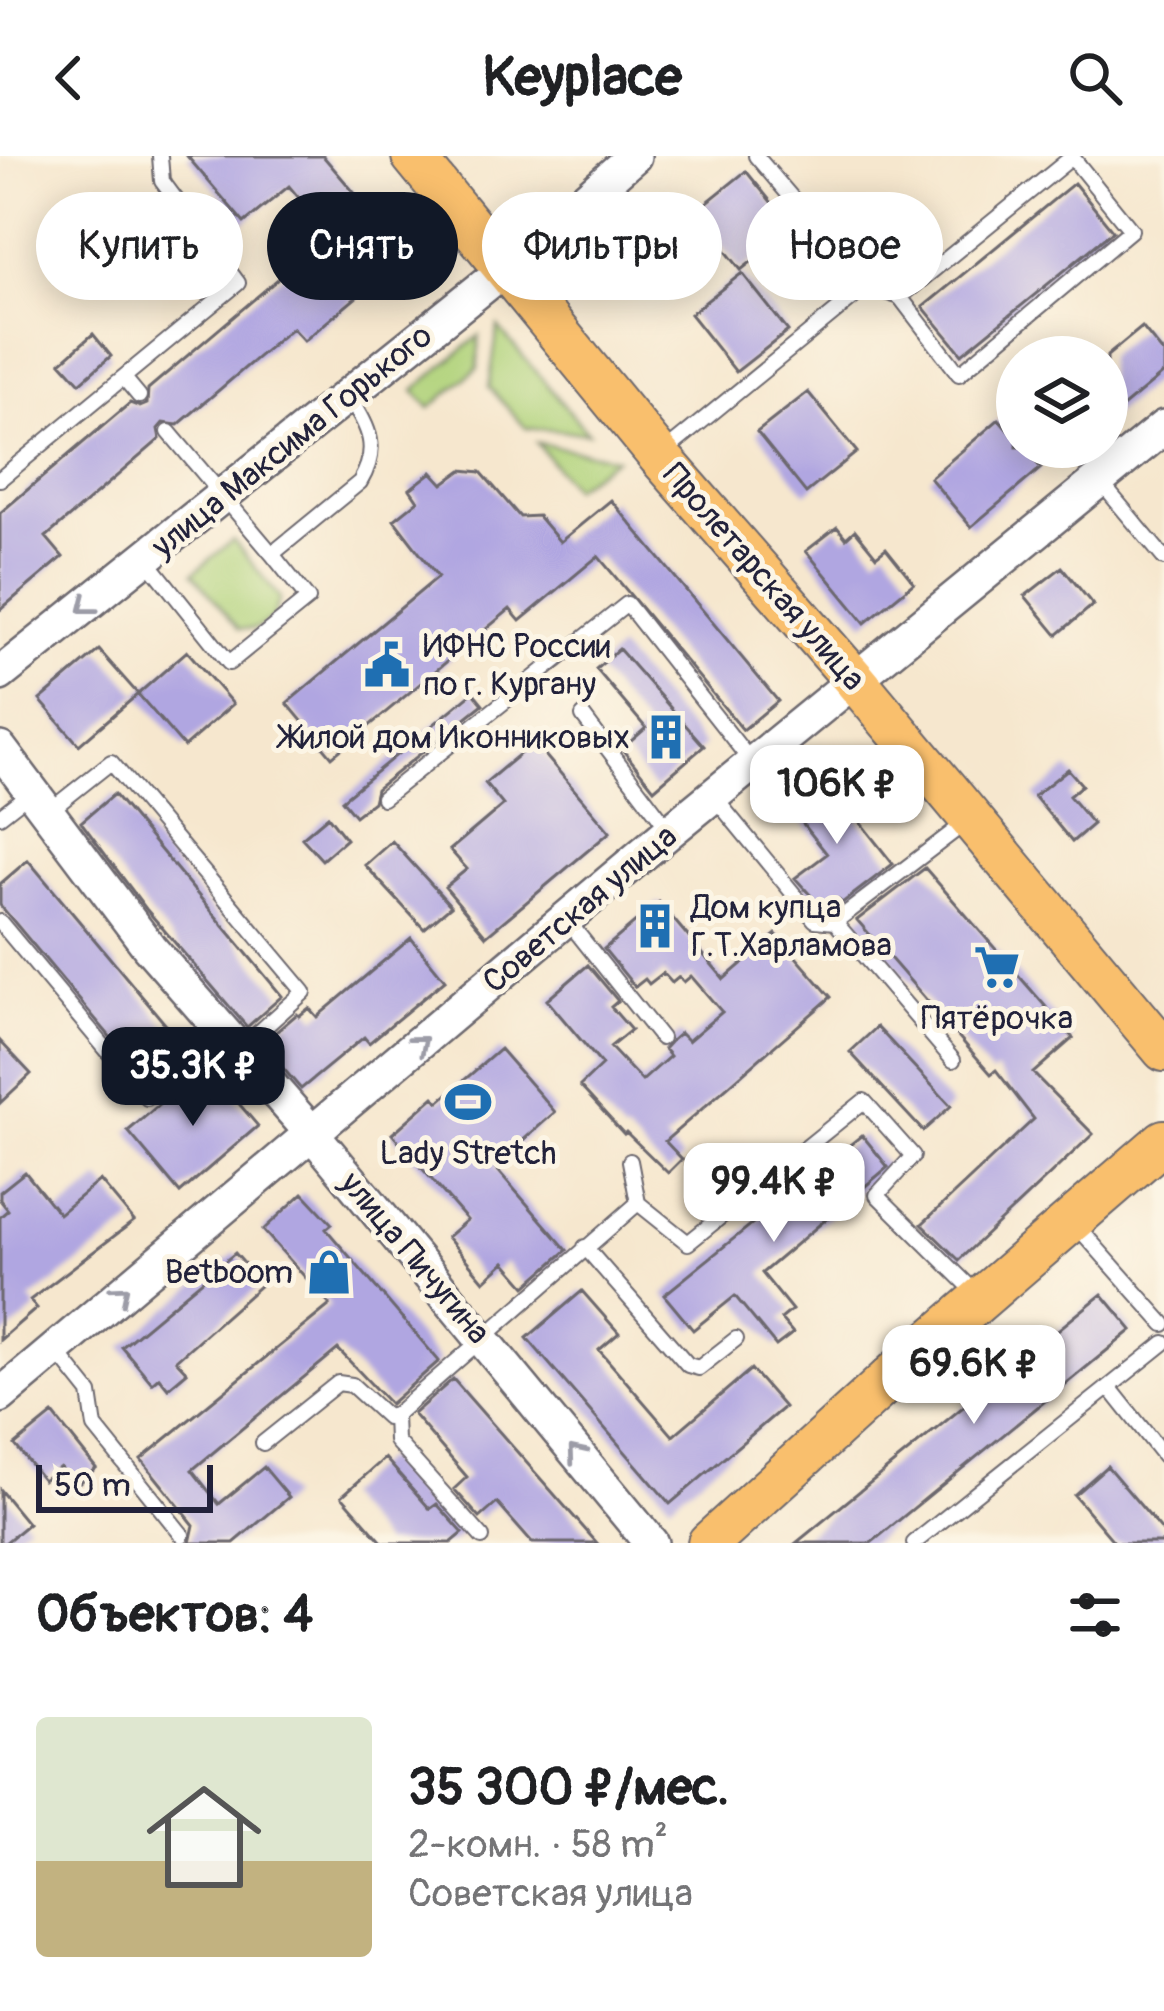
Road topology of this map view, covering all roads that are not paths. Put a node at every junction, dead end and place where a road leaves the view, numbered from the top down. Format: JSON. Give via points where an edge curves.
{"nodes":[{"id":1,"x":160,"y":156,"type":"edge"},
{"id":2,"x":413,"y":156,"type":"edge"},
{"id":3,"x":756,"y":156,"type":"edge"},
{"id":4,"x":618,"y":161,"type":"edge"},
{"id":5,"x":586,"y":192,"type":"edge"},
{"id":6,"x":787,"y":192,"type":"edge"},
{"id":7,"x":482,"y":242,"type":"edge"},
{"id":8,"x":482,"y":288,"type":"edge"},
{"id":9,"x":900,"y":297,"type":"joint"},
{"id":10,"x":529,"y":300,"type":"edge"},
{"id":11,"x":850,"y":300,"type":"edge"},
{"id":12,"x":124,"y":378,"type":"junction"},
{"id":13,"x":139,"y":396,"type":"dead end"},
{"id":14,"x":349,"y":396,"type":"junction"},
{"id":15,"x":1164,"y":427,"type":"edge"},
{"id":16,"x":169,"y":432,"type":"dead end"},
{"id":17,"x":659,"y":456,"type":"junction"},
{"id":18,"x":0,"y":479,"type":"edge"},
{"id":19,"x":1098,"y":479,"type":"junction"},
{"id":20,"x":225,"y":496,"type":"junction"},
{"id":21,"x":272,"y":554,"type":"junction"},
{"id":22,"x":1164,"y":558,"type":"edge"},
{"id":23,"x":146,"y":559,"type":"junction"},
{"id":24,"x":0,"y":674,"type":"edge"},
{"id":25,"x":854,"y":679,"type":"junction"},
{"id":26,"x":583,"y":716,"type":"dead end"},
{"id":27,"x":0,"y":749,"type":"edge"},
{"id":28,"x":753,"y":764,"type":"junction"},
{"id":29,"x":714,"y":797,"type":"junction"},
{"id":30,"x":383,"y":798,"type":"dead end"},
{"id":31,"x":40,"y":801,"type":"junction"},
{"id":32,"x":0,"y":816,"type":"edge"},
{"id":33,"x":969,"y":820,"type":"junction"},
{"id":34,"x":670,"y":831,"type":"junction"},
{"id":35,"x":567,"y":920,"type":"junction"},
{"id":36,"x":0,"y":922,"type":"edge"},
{"id":37,"x":835,"y":922,"type":"junction"},
{"id":38,"x":661,"y":1038,"type":"dead end"},
{"id":39,"x":231,"y":1041,"type":"junction"},
{"id":40,"x":1164,"y":1050,"type":"edge"},
{"id":41,"x":953,"y":1060,"type":"dead end"},
{"id":42,"x":311,"y":1132,"type":"junction"},
{"id":43,"x":1164,"y":1141,"type":"edge"},
{"id":44,"x":630,"y":1161,"type":"dead end"},
{"id":45,"x":638,"y":1203,"type":"junction"},
{"id":46,"x":1072,"y":1221,"type":"junction"},
{"id":47,"x":585,"y":1247,"type":"junction"},
{"id":48,"x":981,"y":1299,"type":"junction"},
{"id":49,"x":1164,"y":1324,"type":"edge"},
{"id":50,"x":483,"y":1340,"type":"junction"},
{"id":51,"x":736,"y":1340,"type":"dead end"},
{"id":52,"x":1164,"y":1342,"type":"edge"},
{"id":53,"x":55,"y":1349,"type":"junction"},
{"id":54,"x":1109,"y":1387,"type":"junction"},
{"id":55,"x":0,"y":1396,"type":"edge"},
{"id":56,"x":394,"y":1415,"type":"junction"},
{"id":57,"x":262,"y":1443,"type":"dead end"},
{"id":58,"x":1164,"y":1456,"type":"edge"},
{"id":59,"x":182,"y":1535,"type":"dead end"},
{"id":60,"x":482,"y":1537,"type":"dead end"},
{"id":61,"x":651,"y":1543,"type":"edge"},
{"id":62,"x":709,"y":1543,"type":"edge"},
{"id":63,"x":914,"y":1543,"type":"edge"}],
"edges":[{"from":1,"to":12,"type":"lane","via":[[163,181],[238,283]]},
{"from":2,"to":7,"type":"main road","name":"Пролетарская улица"},
{"from":3,"to":6,"type":"lane"},
{"from":4,"to":5,"type":"street","name":"улица Максима Горького"},
{"from":8,"to":14,"type":"street","name":"улица Максима Горького"},
{"from":9,"to":9,"type":"lane","via":[[1072,157],[1131,230],[959,374]]},
{"from":10,"to":17,"type":"main road","name":"Пролетарская улица"},
{"from":11,"to":17,"type":"lane"},
{"from":12,"to":13,"type":"lane"},
{"from":12,"to":18,"type":"lane"},
{"from":14,"to":20,"type":"street","name":"улица Максима Горького"},
{"from":14,"to":21,"type":"lane","via":[[369,429],[368,468]]},
{"from":15,"to":19,"type":"street","name":"Советская улица"},
{"from":16,"to":20,"type":"lane"},
{"from":17,"to":25,"type":"main road","name":"Пролетарская улица"},
{"from":19,"to":22,"type":"lane"},
{"from":19,"to":25,"type":"street","name":"Советская улица"},
{"from":20,"to":21,"type":"lane"},
{"from":20,"to":23,"type":"street","name":"улица Максима Горького"},
{"from":21,"to":23,"type":"lane","via":[[308,599],[230,663]]},
{"from":23,"to":24,"type":"street","name":"улица Максима Горького","one_way":true},
{"from":25,"to":28,"type":"street","name":"Советская улица"},
{"from":25,"to":33,"type":"main road","name":"Пролетарская улица"},
{"from":26,"to":34,"type":"lane"},
{"from":27,"to":31,"type":"street","name":"улица Пичугина"},
{"from":28,"to":29,"type":"street","name":"Советская улица"},
{"from":28,"to":30,"type":"lane","via":[[627,604]]},
{"from":29,"to":34,"type":"street","name":"Советская улица"},
{"from":29,"to":37,"type":"lane","via":[[815,920]]},
{"from":31,"to":32,"type":"lane"},
{"from":31,"to":39,"type":"street","name":"улица Пичугина","via":[[148,947]]},
{"from":31,"to":39,"type":"lane","via":[[110,762],[304,992]]},
{"from":33,"to":37,"type":"lane"},
{"from":33,"to":40,"type":"main road","name":"Пролетарская улица"},
{"from":34,"to":35,"type":"street","name":"Советская улица"},
{"from":35,"to":38,"type":"lane"},
{"from":42,"to":35,"type":"street","name":"Советская улица","one_way":true},
{"from":36,"to":39,"type":"lane","via":[[147,1098]]},
{"from":37,"to":41,"type":"lane"},
{"from":39,"to":42,"type":"street","name":"улица Пичугина"},
{"from":42,"to":50,"type":"street","name":"улица Пичугина"},
{"from":53,"to":42,"type":"street","name":"Советская улица","one_way":true},
{"from":43,"to":46,"type":"main road"},
{"from":44,"to":45,"type":"lane"},
{"from":45,"to":47,"type":"lane"},
{"from":45,"to":48,"type":"lane","via":[[688,1243],[864,1101],[914,1156],[878,1195]]},
{"from":46,"to":48,"type":"main road"},
{"from":46,"to":49,"type":"lane"},
{"from":47,"to":50,"type":"lane"},
{"from":47,"to":51,"type":"lane","via":[[688,1365],[699,1368]]},
{"from":48,"to":62,"type":"main road"},
{"from":50,"to":56,"type":"lane"},
{"from":61,"to":50,"type":"street","name":"улица Пичугина","one_way":true},
{"from":52,"to":54,"type":"lane"},
{"from":53,"to":55,"type":"street","name":"Советская улица"},
{"from":53,"to":59,"type":"lane","via":[[90,1393],[95,1427]]},
{"from":54,"to":58,"type":"lane"},
{"from":54,"to":63,"type":"lane"},
{"from":56,"to":57,"type":"lane","via":[[352,1384],[338,1383]]},
{"from":56,"to":60,"type":"lane","via":[[396,1441]]}]}
